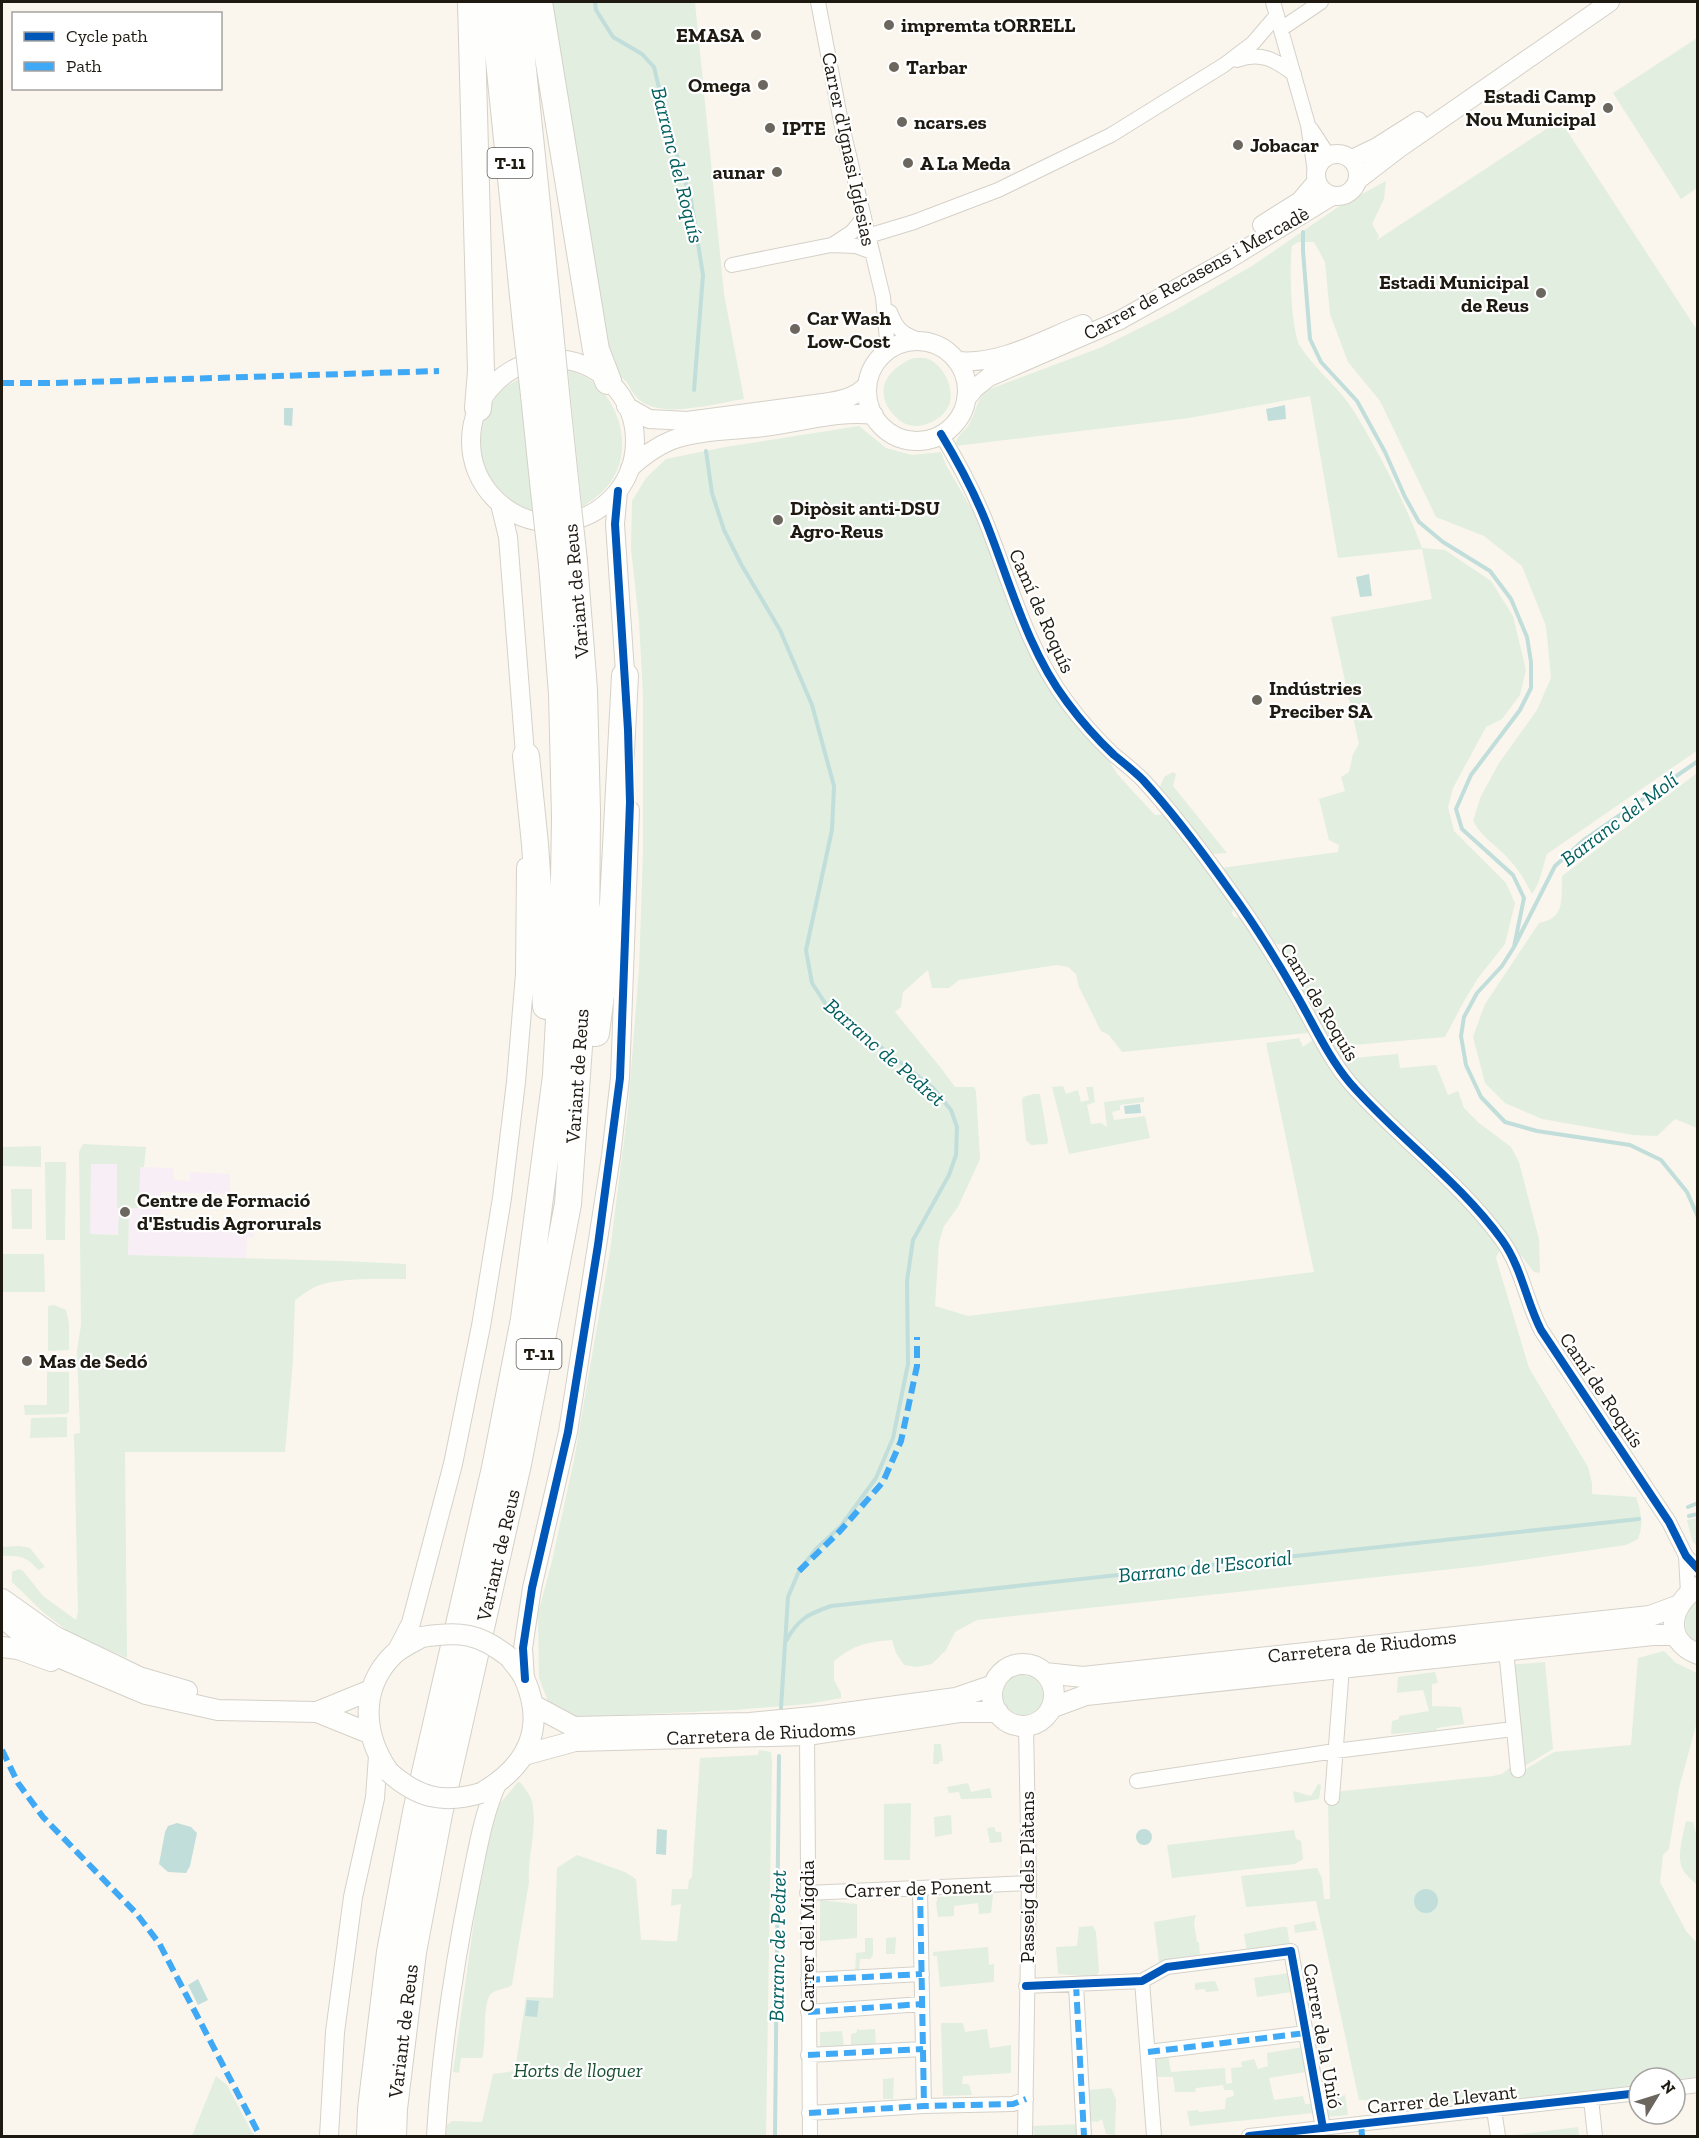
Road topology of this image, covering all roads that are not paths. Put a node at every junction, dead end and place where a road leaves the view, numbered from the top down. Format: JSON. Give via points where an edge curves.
{"nodes":[{"id":1,"x":471,"y":2,"type":"edge"},
{"id":2,"x":493,"y":2,"type":"edge"},
{"id":3,"x":516,"y":2,"type":"edge"},
{"id":4,"x":539,"y":2,"type":"edge"},
{"id":5,"x":818,"y":2,"type":"edge"},
{"id":6,"x":1321,"y":2,"type":"edge"},
{"id":7,"x":1596,"y":2,"type":"edge"},
{"id":8,"x":1610,"y":2,"type":"edge"},
{"id":9,"x":1275,"y":8,"type":"edge"},
{"id":10,"x":1281,"y":29,"type":"junction"},
{"id":11,"x":1224,"y":65,"type":"junction"},
{"id":12,"x":1294,"y":74,"type":"junction"},
{"id":13,"x":1308,"y":125,"type":"junction"},
{"id":14,"x":1328,"y":155,"type":"junction"},
{"id":15,"x":1352,"y":159,"type":"junction"},
{"id":16,"x":1359,"y":179,"type":"junction"},
{"id":17,"x":1316,"y":180,"type":"junction"},
{"id":18,"x":1332,"y":196,"type":"junction"},
{"id":19,"x":864,"y":217,"type":"junction"},
{"id":20,"x":868,"y":236,"type":"junction"},
{"id":21,"x":831,"y":245,"type":"junction"},
{"id":22,"x":872,"y":252,"type":"junction"},
{"id":23,"x":732,"y":265,"type":"dead end"},
{"id":24,"x":883,"y":297,"type":"junction"},
{"id":25,"x":537,"y":323,"type":"junction"},
{"id":26,"x":922,"y":341,"type":"junction"},
{"id":27,"x":879,"y":358,"type":"junction"},
{"id":28,"x":958,"y":362,"type":"junction"},
{"id":29,"x":608,"y":381,"type":"junction"},
{"id":30,"x":865,"y":387,"type":"junction"},
{"id":31,"x":966,"y":399,"type":"junction"},
{"id":32,"x":626,"y":406,"type":"junction"},
{"id":33,"x":478,"y":408,"type":"junction"},
{"id":34,"x":874,"y":415,"type":"junction"},
{"id":35,"x":941,"y":434,"type":"junction"},
{"id":36,"x":630,"y":468,"type":"junction"},
{"id":37,"x":618,"y":491,"type":"junction"},
{"id":38,"x":500,"y":504,"type":"junction"},
{"id":39,"x":563,"y":563,"type":"junction"},
{"id":40,"x":625,"y":676,"type":"junction"},
{"id":41,"x":526,"y":756,"type":"junction"},
{"id":42,"x":568,"y":1204,"type":"junction"},
{"id":43,"x":536,"y":1228,"type":"junction"},
{"id":44,"x":1686,"y":1556,"type":"junction"},
{"id":45,"x":1698,"y":1569,"type":"edge"},
{"id":46,"x":1688,"y":1596,"type":"edge"},
{"id":47,"x":2,"y":1599,"type":"edge"},
{"id":48,"x":2,"y":1607,"type":"edge"},
{"id":49,"x":2,"y":1617,"type":"edge"},
{"id":50,"x":1675,"y":1635,"type":"junction"},
{"id":51,"x":2,"y":1647,"type":"edge"},
{"id":52,"x":1506,"y":1650,"type":"junction"},
{"id":53,"x":395,"y":1654,"type":"junction"},
{"id":54,"x":1698,"y":1654,"type":"edge"},
{"id":55,"x":1342,"y":1667,"type":"junction"},
{"id":56,"x":1046,"y":1673,"type":"junction"},
{"id":57,"x":525,"y":1678,"type":"junction"},
{"id":58,"x":994,"y":1685,"type":"junction"},
{"id":59,"x":182,"y":1690,"type":"junction"},
{"id":60,"x":371,"y":1690,"type":"junction"},
{"id":61,"x":533,"y":1705,"type":"junction"},
{"id":62,"x":1052,"y":1708,"type":"junction"},
{"id":63,"x":266,"y":1709,"type":"junction"},
{"id":64,"x":218,"y":1710,"type":"junction"},
{"id":65,"x":317,"y":1712,"type":"junction"},
{"id":66,"x":998,"y":1712,"type":"junction"},
{"id":67,"x":1026,"y":1725,"type":"junction"},
{"id":68,"x":1514,"y":1729,"type":"junction"},
{"id":69,"x":369,"y":1733,"type":"junction"},
{"id":70,"x":807,"y":1735,"type":"junction"},
{"id":71,"x":1335,"y":1751,"type":"junction"},
{"id":72,"x":524,"y":1755,"type":"junction"},
{"id":73,"x":378,"y":1756,"type":"junction"},
{"id":74,"x":1518,"y":1770,"type":"dead end"},
{"id":75,"x":1137,"y":1782,"type":"dead end"},
{"id":76,"x":489,"y":1788,"type":"junction"},
{"id":77,"x":1332,"y":1798,"type":"dead end"},
{"id":78,"x":1029,"y":1883,"type":"junction"},
{"id":79,"x":920,"y":1888,"type":"junction"},
{"id":80,"x":807,"y":1893,"type":"junction"},
{"id":81,"x":922,"y":1974,"type":"junction"},
{"id":82,"x":807,"y":1980,"type":"junction"},
{"id":83,"x":1142,"y":1981,"type":"junction"},
{"id":84,"x":1076,"y":1984,"type":"junction"},
{"id":85,"x":1026,"y":1986,"type":"junction"},
{"id":86,"x":922,"y":2004,"type":"junction"},
{"id":87,"x":808,"y":2012,"type":"junction"},
{"id":88,"x":1306,"y":2033,"type":"junction"},
{"id":89,"x":923,"y":2049,"type":"junction"},
{"id":90,"x":1148,"y":2052,"type":"junction"},
{"id":91,"x":808,"y":2055,"type":"junction"},
{"id":92,"x":1627,"y":2094,"type":"edge"},
{"id":93,"x":1026,"y":2099,"type":"junction"},
{"id":94,"x":1591,"y":2099,"type":"junction"},
{"id":95,"x":924,"y":2106,"type":"junction"},
{"id":96,"x":1494,"y":2110,"type":"junction"},
{"id":97,"x":809,"y":2113,"type":"junction"},
{"id":98,"x":1323,"y":2128,"type":"junction"},
{"id":99,"x":1362,"y":2130,"type":"edge"},
{"id":100,"x":329,"y":2136,"type":"edge"},
{"id":101,"x":370,"y":2136,"type":"edge"},
{"id":102,"x":393,"y":2136,"type":"edge"},
{"id":103,"x":436,"y":2136,"type":"edge"},
{"id":104,"x":810,"y":2136,"type":"edge"},
{"id":105,"x":1025,"y":2136,"type":"edge"},
{"id":106,"x":1084,"y":2136,"type":"edge"},
{"id":107,"x":1154,"y":2136,"type":"edge"},
{"id":108,"x":1249,"y":2136,"type":"edge"},
{"id":109,"x":1498,"y":2136,"type":"edge"},
{"id":110,"x":1595,"y":2136,"type":"edge"}],
"edges":[{"from":1,"to":33,"type":"highway","via":[[481,371]]},
{"from":2,"to":25,"type":"highway","name":"Variant de Reus","number":"T-11"},
{"from":3,"to":25,"type":"highway","name":"Variant de Reus","number":"T-11"},
{"from":4,"to":29,"type":"highway","via":[[596,350]]},
{"from":5,"to":19,"type":"street","name":"Carrer d'Ignasi Iglesias"},
{"from":6,"to":10,"type":"street"},
{"from":7,"to":15,"type":"street","via":[[1426,116]]},
{"from":8,"to":16,"type":"street"},
{"from":9,"to":10,"type":"street"},
{"from":9,"to":11,"type":"street","via":[[1253,44]]},
{"from":10,"to":12,"type":"street"},
{"from":11,"to":12,"type":"street","via":[[1256,55]]},
{"from":11,"to":20,"type":"street","via":[[1111,135],[1008,185],[924,219]]},
{"from":12,"to":13,"type":"street"},
{"from":13,"to":14,"type":"street"},
{"from":13,"to":17,"type":"street"},
{"from":14,"to":15,"type":"street","via":[[1338,153]]},
{"from":14,"to":17,"type":"street","via":[[1318,165]]},
{"from":15,"to":16,"type":"street"},
{"from":16,"to":18,"type":"street","via":[[1347,194]]},
{"from":17,"to":18,"type":"street"},
{"from":17,"to":28,"type":"street","name":"Carrer de Recasens i Mercadè","via":[[1300,201],[1215,256],[1098,318],[1003,356]]},
{"from":18,"to":31,"type":"street","name":"Carrer de Recasens i Mercadè","via":[[1120,320],[988,377]]},
{"from":19,"to":20,"type":"street","name":"Carrer d'Ignasi Iglesias"},
{"from":19,"to":21,"type":"street","via":[[852,232]]},
{"from":20,"to":22,"type":"street","name":"Carrer d'Ignasi Iglesias"},
{"from":21,"to":22,"type":"street","via":[[856,246]]},
{"from":21,"to":23,"type":"street"},
{"from":22,"to":24,"type":"street","name":"Carrer d'Ignasi Iglesias"},
{"from":24,"to":26,"type":"street","name":"Carrer d'Ignasi Iglesias","via":[[896,327]]},
{"from":24,"to":27,"type":"street","name":"Carrer d'Ignasi Iglesias","via":[[887,340]]},
{"from":25,"to":39,"type":"highway","name":"Variant de Reus","number":"T-11","bridge":true},
{"from":26,"to":27,"type":"street","via":[[895,346]]},
{"from":26,"to":28,"type":"street","via":[[949,352]]},
{"from":27,"to":30,"type":"street","via":[[871,367]]},
{"from":28,"to":31,"type":"street","via":[[967,382]]},
{"from":29,"to":32,"type":"street"},
{"from":29,"to":33,"type":"street","via":[[570,361],[536,361],[504,375],[484,395]]},
{"from":30,"to":32,"type":"street","via":[[849,398],[830,402],[687,421],[650,419]]},
{"from":30,"to":34,"type":"street"},
{"from":31,"to":35,"type":"street","via":[[957,420]]},
{"from":32,"to":36,"type":"street","via":[[634,437]]},
{"from":33,"to":38,"type":"street","via":[[472,431],[472,456],[482,482]]},
{"from":34,"to":35,"type":"street","via":[[883,428],[898,437],[920,441]]},
{"from":34,"to":36,"type":"street","via":[[846,415],[688,436],[659,446]]},
{"from":35,"to":44,"type":"street","name":"Camí de Roquís","via":[[986,521],[1042,663],[1065,700],[1089,729],[1141,778],[1204,854],[1280,964],[1348,1081],[1502,1240],[1516,1262],[1541,1330],[1657,1503]]},
{"from":36,"to":37,"type":"street"},
{"from":37,"to":38,"type":"street","via":[[590,514],[554,524],[525,519]]},
{"from":37,"to":40,"type":"street","via":[[615,524]]},
{"from":38,"to":41,"type":"street","via":[[508,537]]},
{"from":39,"to":42,"type":"highway","name":"Variant de Reus","number":"T-11","via":[[584,690],[587,812],[586,946]]},
{"from":39,"to":43,"type":"highway","name":"Variant de Reus","number":"T-11","via":[[563,943],[556,1076]]},
{"from":40,"to":42,"type":"highway","via":[[613,903],[583,1164]]},
{"from":40,"to":57,"type":"street","via":[[630,802],[620,1078],[572,1409],[532,1588],[523,1648]]},
{"from":41,"to":43,"type":"highway","via":[[546,1006]]},
{"from":41,"to":53,"type":"street","via":[[525,974],[502,1198],[453,1464],[411,1623]]},
{"from":42,"to":102,"type":"highway","name":"Variant de Reus","number":"T-11","via":[[518,1464],[439,1814],[413,1952]]},
{"from":43,"to":101,"type":"highway","name":"Variant de Reus","number":"T-11","via":[[525,1319],[495,1468],[416,1812],[390,1952]]},
{"from":44,"to":45,"type":"street","name":"Camí de Roquís"},
{"from":44,"to":46,"type":"street","name":"Camí de Roquís"},
{"from":46,"to":50,"type":"main road","via":[[1674,1622]]},
{"from":46,"to":56,"type":"main road","name":"Carretera de Riudoms","via":[[1650,1616],[1083,1677]]},
{"from":47,"to":59,"type":"main road","via":[[54,1636],[139,1677]]},
{"from":48,"to":59,"type":"main road","via":[[67,1651],[135,1683]]},
{"from":49,"to":64,"type":"main road","via":[[63,1659],[125,1686]]},
{"from":50,"to":52,"type":"main road","name":"Carretera de Riudoms"},
{"from":50,"to":54,"type":"main road","via":[[1687,1650]]},
{"from":51,"to":64,"type":"main road","via":[[61,1664],[143,1700]]},
{"from":52,"to":55,"type":"main road","name":"Carretera de Riudoms"},
{"from":52,"to":68,"type":"street"},
{"from":53,"to":57,"type":"main road","bridge":true,"via":[[422,1637],[477,1637],[509,1657]]},
{"from":53,"to":60,"type":"main road","via":[[380,1671]]},
{"from":55,"to":62,"type":"main road","name":"Carretera de Riudoms","via":[[1086,1695]]},
{"from":55,"to":71,"type":"street"},
{"from":56,"to":58,"type":"main road","via":[[1029,1664],[1018,1664],[1008,1668]]},
{"from":56,"to":62,"type":"main road","via":[[1053,1687]]},
{"from":57,"to":61,"type":"main road"},
{"from":58,"to":61,"type":"main road","name":"Carretera de Riudoms","via":[[956,1698],[750,1723],[574,1727]]},
{"from":58,"to":66,"type":"main road"},
{"from":59,"to":63,"type":"main road"},
{"from":60,"to":65,"type":"main road"},
{"from":60,"to":69,"type":"main road"},
{"from":61,"to":72,"type":"main road","via":[[533,1729]]},
{"from":62,"to":67,"type":"main road","via":[[1036,1723]]},
{"from":63,"to":64,"type":"main road"},
{"from":63,"to":65,"type":"main road"},
{"from":65,"to":69,"type":"main road"},
{"from":66,"to":67,"type":"main road","via":[[1012,1724]]},
{"from":66,"to":70,"type":"main road","name":"Carretera de Riudoms","via":[[959,1712]]},
{"from":67,"to":78,"type":"street","name":"Passeig dels Plàtans"},
{"from":68,"to":71,"type":"street"},
{"from":68,"to":74,"type":"street"},
{"from":69,"to":73,"type":"main road"},
{"from":70,"to":72,"type":"main road","name":"Carretera de Riudoms","via":[[575,1741]]},
{"from":70,"to":80,"type":"street","name":"Carrer del Migdia"},
{"from":71,"to":75,"type":"street"},
{"from":71,"to":77,"type":"street"},
{"from":72,"to":76,"type":"main road","via":[[512,1771]]},
{"from":73,"to":76,"type":"main road","bridge":true,"via":[[403,1785],[419,1793],[453,1799]]},
{"from":73,"to":100,"type":"street","via":[[375,1798],[353,1897],[335,2032]]},
{"from":76,"to":103,"type":"street","via":[[458,1945]]},
{"from":78,"to":79,"type":"street","name":"Carrer de Ponent"},
{"from":78,"to":85,"type":"street","name":"Passeig dels Plàtans"},
{"from":79,"to":80,"type":"street","name":"Carrer de Ponent"},
{"from":79,"to":81,"type":"street"},
{"from":80,"to":82,"type":"street","name":"Carrer del Migdia"},
{"from":81,"to":82,"type":"street"},
{"from":81,"to":86,"type":"street"},
{"from":82,"to":87,"type":"street","name":"Carrer del Migdia"},
{"from":83,"to":84,"type":"street"},
{"from":83,"to":88,"type":"street","name":"Carrer de la Unió","via":[[1167,1967],[1291,1951]]},
{"from":83,"to":90,"type":"street"},
{"from":84,"to":85,"type":"street"},
{"from":84,"to":106,"type":"street"},
{"from":85,"to":93,"type":"street","name":"Passeig dels Plàtans"},
{"from":86,"to":87,"type":"street"},
{"from":86,"to":89,"type":"street"},
{"from":87,"to":91,"type":"street","name":"Carrer del Migdia"},
{"from":88,"to":90,"type":"street"},
{"from":88,"to":98,"type":"street","name":"Carrer de la Unió"},
{"from":89,"to":91,"type":"street"},
{"from":89,"to":95,"type":"street"},
{"from":90,"to":107,"type":"street"},
{"from":91,"to":97,"type":"street","name":"Carrer del Migdia"},
{"from":92,"to":94,"type":"street","name":"Carrer de Llevant"},
{"from":93,"to":95,"type":"street","via":[[1013,2104]]},
{"from":93,"to":105,"type":"street","name":"Passeig dels Plàtans"},
{"from":94,"to":96,"type":"street","name":"Carrer de Llevant"},
{"from":94,"to":110,"type":"street"},
{"from":95,"to":97,"type":"street"},
{"from":96,"to":99,"type":"street","name":"Carrer de Llevant"},
{"from":96,"to":109,"type":"street"},
{"from":97,"to":104,"type":"street","name":"Carrer del Migdia"},
{"from":98,"to":99,"type":"street","name":"Carrer de Llevant"},
{"from":98,"to":108,"type":"street","name":"Carrer de Llevant"}]}
